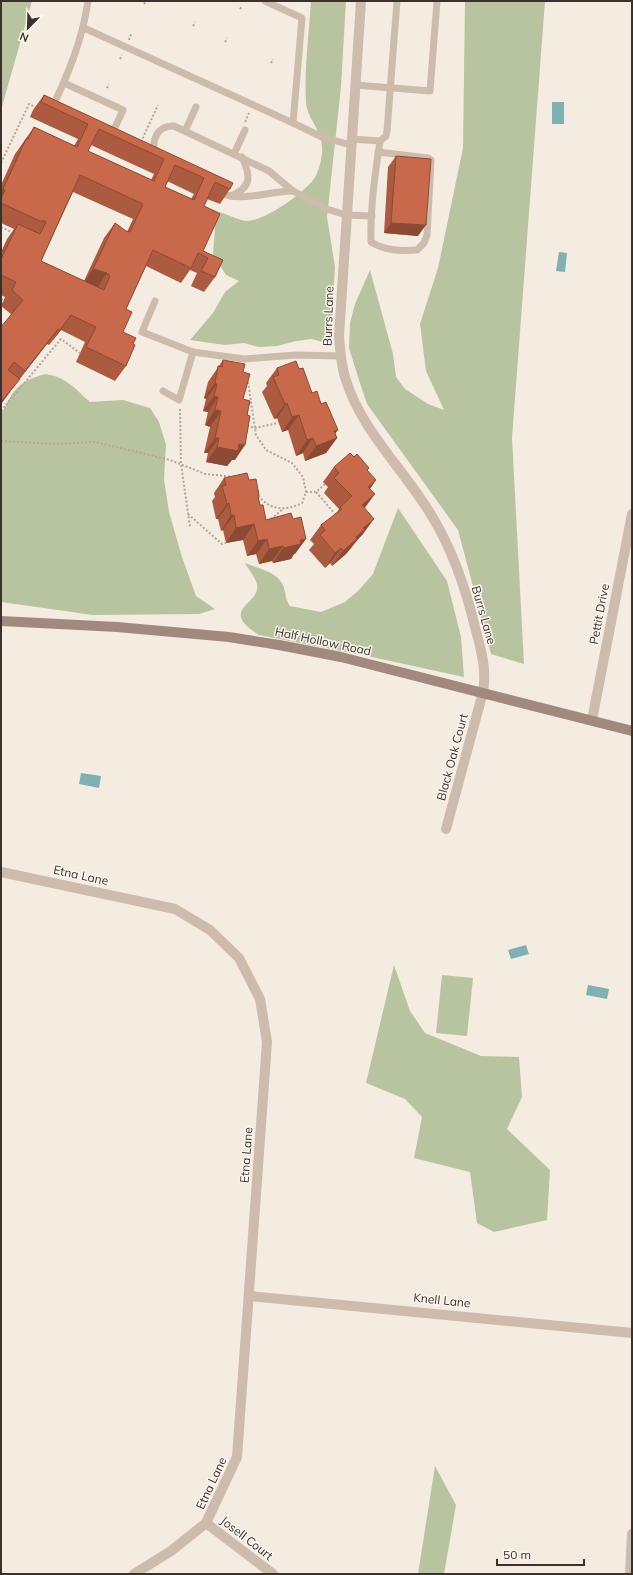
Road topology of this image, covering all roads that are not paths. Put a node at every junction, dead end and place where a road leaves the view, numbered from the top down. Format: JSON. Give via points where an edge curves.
{"nodes":[{"id":1,"x":88,"y":1,"type":"edge"},
{"id":2,"x":265,"y":1,"type":"edge"},
{"id":3,"x":361,"y":1,"type":"edge"},
{"id":4,"x":397,"y":1,"type":"edge"},
{"id":5,"x":437,"y":1,"type":"edge"},
{"id":6,"x":84,"y":28,"type":"junction"},
{"id":7,"x":64,"y":83,"type":"junction"},
{"id":8,"x":355,"y":85,"type":"junction"},
{"id":9,"x":391,"y":88,"type":"junction"},
{"id":10,"x":196,"y":107,"type":"dead end"},
{"id":11,"x":52,"y":115,"type":"edge"},
{"id":12,"x":293,"y":123,"type":"junction"},
{"id":13,"x":245,"y":130,"type":"dead end"},
{"id":14,"x":185,"y":131,"type":"junction"},
{"id":15,"x":109,"y":141,"type":"edge"},
{"id":16,"x":380,"y":141,"type":"junction"},
{"id":17,"x":351,"y":142,"type":"junction"},
{"id":18,"x":378,"y":152,"type":"junction"},
{"id":19,"x":234,"y":154,"type":"junction"},
{"id":20,"x":242,"y":157,"type":"junction"},
{"id":21,"x":154,"y":161,"type":"edge"},
{"id":22,"x":208,"y":188,"type":"edge"},
{"id":23,"x":293,"y":191,"type":"junction"},
{"id":24,"x":230,"y":196,"type":"junction"},
{"id":25,"x":346,"y":215,"type":"junction"},
{"id":26,"x":372,"y":216,"type":"junction"},
{"id":27,"x":155,"y":301,"type":"dead end"},
{"id":28,"x":193,"y":352,"type":"junction"},
{"id":29,"x":340,"y":356,"type":"junction"},
{"id":30,"x":163,"y":391,"type":"dead end"},
{"id":31,"x":632,"y":514,"type":"edge"},
{"id":32,"x":1,"y":621,"type":"edge"},
{"id":33,"x":483,"y":692,"type":"junction"},
{"id":34,"x":592,"y":720,"type":"junction"},
{"id":35,"x":632,"y":731,"type":"edge"},
{"id":36,"x":446,"y":829,"type":"dead end"},
{"id":37,"x":1,"y":872,"type":"edge"},
{"id":38,"x":249,"y":1296,"type":"junction"},
{"id":39,"x":632,"y":1332,"type":"edge"},
{"id":40,"x":206,"y":1523,"type":"junction"},
{"id":41,"x":632,"y":1534,"type":"edge"},
{"id":42,"x":134,"y":1574,"type":"edge"},
{"id":43,"x":273,"y":1574,"type":"edge"},
{"id":44,"x":630,"y":1574,"type":"edge"}],
"edges":[{"from":1,"to":6,"type":"lane"},
{"from":2,"to":12,"type":"lane","via":[[302,18]]},
{"from":3,"to":8,"type":"street","name":"Burrs Lane"},
{"from":4,"to":9,"type":"lane"},
{"from":5,"to":9,"type":"lane","via":[[430,91]]},
{"from":6,"to":7,"type":"lane"},
{"from":6,"to":12,"type":"lane"},
{"from":7,"to":11,"type":"lane"},
{"from":7,"to":15,"type":"lane","via":[[123,110]]},
{"from":8,"to":9,"type":"lane"},
{"from":8,"to":17,"type":"street","name":"Burrs Lane"},
{"from":9,"to":16,"type":"lane","via":[[386,136]]},
{"from":10,"to":14,"type":"lane"},
{"from":12,"to":17,"type":"lane","via":[[322,137]]},
{"from":13,"to":19,"type":"lane"},
{"from":14,"to":19,"type":"lane"},
{"from":14,"to":21,"type":"lane","via":[[163,127],[154,139]]},
{"from":16,"to":17,"type":"lane"},
{"from":16,"to":18,"type":"lane"},
{"from":17,"to":25,"type":"street","name":"Burrs Lane"},
{"from":18,"to":26,"type":"lane"},
{"from":18,"to":26,"type":"lane","via":[[431,160],[427,235],[424,243],[417,250],[381,248],[371,242]]},
{"from":19,"to":20,"type":"lane"},
{"from":20,"to":23,"type":"lane","via":[[269,171]]},
{"from":20,"to":24,"type":"lane","via":[[248,169],[247,183],[243,189]]},
{"from":22,"to":24,"type":"lane"},
{"from":23,"to":24,"type":"lane","via":[[244,197]]},
{"from":23,"to":25,"type":"lane","via":[[327,209]]},
{"from":25,"to":26,"type":"lane"},
{"from":25,"to":29,"type":"street","name":"Burrs Lane"},
{"from":27,"to":28,"type":"lane","via":[[142,332]]},
{"from":28,"to":29,"type":"lane","via":[[244,359],[296,355]]},
{"from":28,"to":30,"type":"lane","via":[[179,400]]},
{"from":29,"to":33,"type":"street","name":"Burrs Lane","via":[[345,377],[358,409],[433,516],[446,543],[468,599],[485,669]]},
{"from":31,"to":34,"type":"street","name":"Pettit Drive"},
{"from":32,"to":33,"type":"main road","name":"Half Hollow Road","via":[[117,627],[230,637],[341,657]]},
{"from":33,"to":34,"type":"main road","name":"Half Hollow Road"},
{"from":33,"to":36,"type":"street","name":"Black Oak Court"},
{"from":34,"to":35,"type":"main road","name":"Half Hollow Road"},
{"from":37,"to":38,"type":"street","name":"Etna Lane","via":[[175,909],[210,930],[239,958],[260,999],[267,1042]]},
{"from":38,"to":39,"type":"street","name":"Knell Lane"},
{"from":38,"to":40,"type":"street","name":"Etna Lane","via":[[237,1457]]},
{"from":40,"to":42,"type":"street","name":"Etna Lane","via":[[171,1551]]},
{"from":40,"to":43,"type":"street","name":"Josell Court"},
{"from":41,"to":44,"type":"street"}]}
